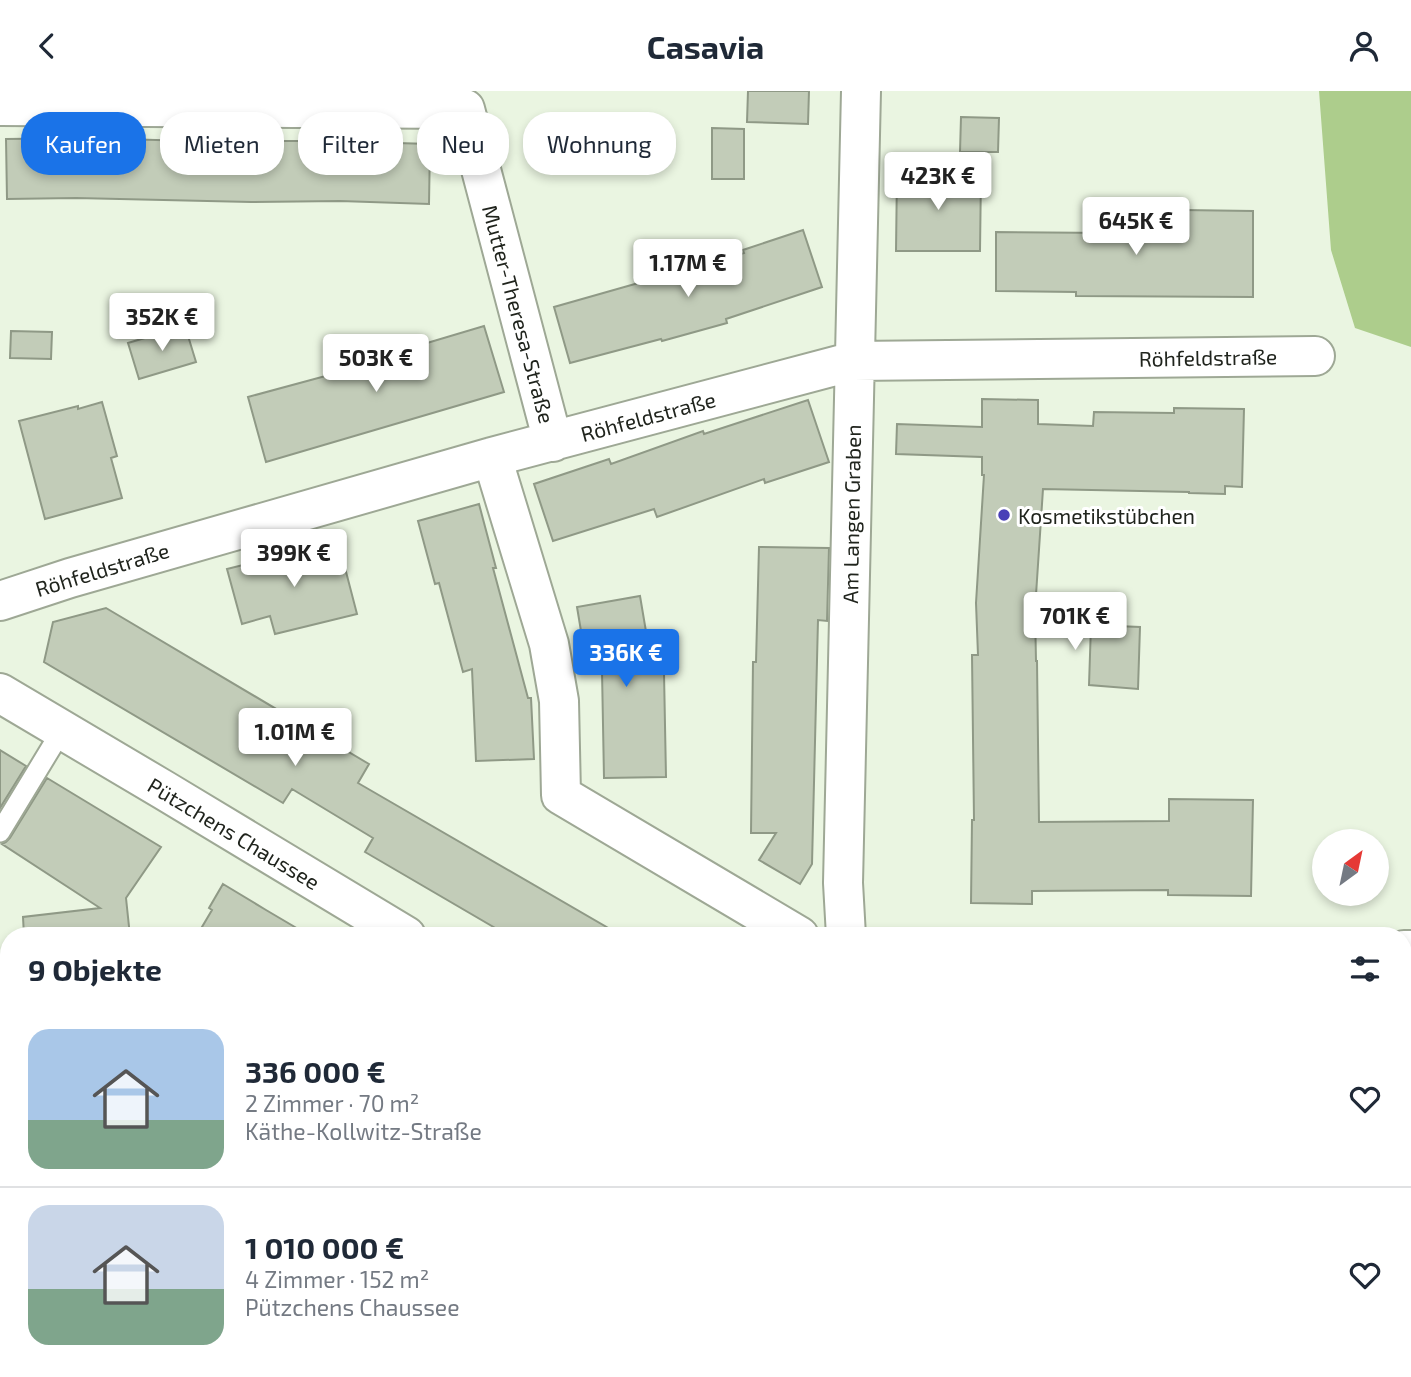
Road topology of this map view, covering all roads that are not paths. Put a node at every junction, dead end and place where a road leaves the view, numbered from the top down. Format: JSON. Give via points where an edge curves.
{"nodes":[{"id":1,"x":861,"y":91,"type":"edge"},
{"id":2,"x":0,"y":106,"type":"edge"},
{"id":3,"x":1314,"y":356,"type":"dead end"},
{"id":4,"x":854,"y":361,"type":"junction"},
{"id":5,"x":553,"y":442,"type":"junction"},
{"id":6,"x":492,"y":457,"type":"junction"},
{"id":7,"x":0,"y":601,"type":"edge"},
{"id":8,"x":0,"y":693,"type":"edge"},
{"id":9,"x":62,"y":730,"type":"junction"},
{"id":10,"x":0,"y":832,"type":"edge"},
{"id":11,"x":391,"y":927,"type":"edge"},
{"id":12,"x":784,"y":927,"type":"edge"},
{"id":13,"x":845,"y":927,"type":"edge"}],
"edges":[{"from":1,"to":4,"type":"street","name":"Am Langen Graben"},
{"from":2,"to":5,"type":"street","name":"Mutter-Theresa-Straße","via":[[465,109]]},
{"from":3,"to":4,"type":"street","name":"Röhfeldstraße"},
{"from":4,"to":5,"type":"street","name":"Röhfeldstraße"},
{"from":4,"to":13,"type":"street","name":"Am Langen Graben"},
{"from":5,"to":6,"type":"street","name":"Röhfeldstraße"},
{"from":6,"to":7,"type":"street","name":"Röhfeldstraße"},
{"from":6,"to":12,"type":"street","via":[[549,644],[559,701],[561,795]]},
{"from":8,"to":9,"type":"street","name":"Pützchens Chaussee"},
{"from":9,"to":10,"type":"lane"},
{"from":9,"to":11,"type":"street","name":"Pützchens Chaussee"}]}
